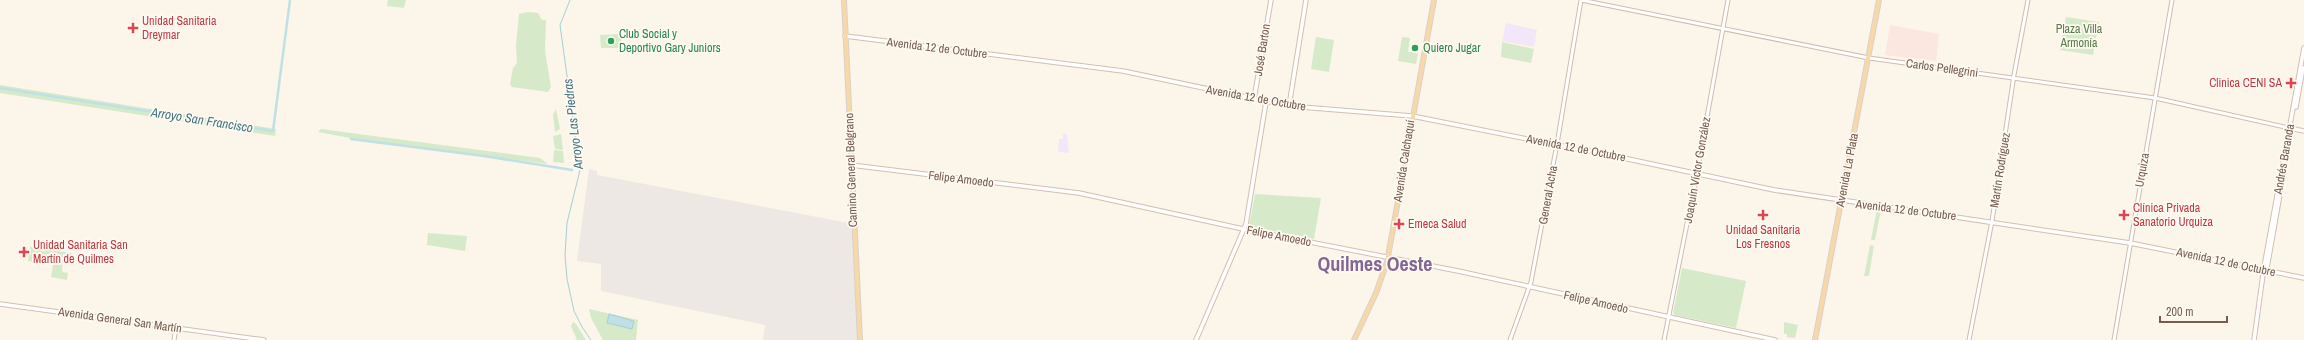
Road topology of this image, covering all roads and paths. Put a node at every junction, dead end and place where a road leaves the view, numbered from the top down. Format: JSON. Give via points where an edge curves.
{"nodes":[{"id":1,"x":844,"y":0,"type":"edge"},
{"id":2,"x":1271,"y":0,"type":"edge"},
{"id":3,"x":1306,"y":0,"type":"edge"},
{"id":4,"x":1434,"y":0,"type":"edge"},
{"id":5,"x":1581,"y":0,"type":"edge"},
{"id":6,"x":1728,"y":0,"type":"edge"},
{"id":7,"x":1879,"y":0,"type":"edge"},
{"id":8,"x":2028,"y":0,"type":"edge"},
{"id":9,"x":2172,"y":0,"type":"edge"},
{"id":10,"x":1722,"y":29,"type":"junction"},
{"id":11,"x":845,"y":36,"type":"junction"},
{"id":12,"x":2304,"y":48,"type":"edge"},
{"id":13,"x":1869,"y":58,"type":"junction"},
{"id":14,"x":2304,"y":62,"type":"edge"},
{"id":15,"x":2014,"y":79,"type":"junction"},
{"id":16,"x":2155,"y":98,"type":"junction"},
{"id":17,"x":1254,"y":99,"type":"junction"},
{"id":18,"x":1266,"y":102,"type":"junction"},
{"id":19,"x":1289,"y":106,"type":"junction"},
{"id":20,"x":1412,"y":116,"type":"junction"},
{"id":21,"x":2290,"y":129,"type":"junction"},
{"id":22,"x":2304,"y":131,"type":"edge"},
{"id":23,"x":1557,"y":144,"type":"junction"},
{"id":24,"x":851,"y":165,"type":"junction"},
{"id":25,"x":1697,"y":173,"type":"junction"},
{"id":26,"x":1840,"y":202,"type":"junction"},
{"id":27,"x":1992,"y":221,"type":"junction"},
{"id":28,"x":1243,"y":229,"type":"junction"},
{"id":29,"x":2130,"y":242,"type":"junction"},
{"id":30,"x":1388,"y":257,"type":"junction"},
{"id":31,"x":2265,"y":271,"type":"junction"},
{"id":32,"x":2304,"y":278,"type":"edge"},
{"id":33,"x":1530,"y":287,"type":"junction"},
{"id":34,"x":0,"y":304,"type":"edge"},
{"id":35,"x":1669,"y":318,"type":"junction"},
{"id":36,"x":176,"y":328,"type":"junction"},
{"id":37,"x":174,"y":340,"type":"edge"},
{"id":38,"x":264,"y":340,"type":"edge"},
{"id":39,"x":860,"y":340,"type":"edge"},
{"id":40,"x":1196,"y":340,"type":"edge"},
{"id":41,"x":1354,"y":340,"type":"edge"},
{"id":42,"x":1510,"y":340,"type":"edge"},
{"id":43,"x":1664,"y":340,"type":"edge"},
{"id":44,"x":1775,"y":340,"type":"edge"},
{"id":45,"x":1815,"y":340,"type":"edge"},
{"id":46,"x":1969,"y":340,"type":"edge"},
{"id":47,"x":2114,"y":340,"type":"edge"},
{"id":48,"x":2254,"y":340,"type":"edge"}],
"edges":[{"from":1,"to":11,"type":"main road","name":"Camino General Belgrano"},
{"from":2,"to":17,"type":"main road","name":"José Barton"},
{"from":3,"to":19,"type":"main road"},
{"from":4,"to":20,"type":"main road","name":"Avenida Calchaquí"},
{"from":5,"to":10,"type":"street","name":"Carlos Pellegrini"},
{"from":5,"to":23,"type":"street","name":"General Acha"},
{"from":6,"to":10,"type":"street","name":"Joaquín Víctor González"},
{"from":7,"to":13,"type":"main road","name":"Avenida La Plata"},
{"from":8,"to":15,"type":"street","name":"Martín Rodríguez"},
{"from":9,"to":16,"type":"street","name":"Urquiza"},
{"from":10,"to":13,"type":"street","name":"Carlos Pellegrini"},
{"from":10,"to":25,"type":"street","name":"Joaquín Víctor González"},
{"from":11,"to":17,"type":"main road","name":"Avenida 12 de Octubre","via":[[1124,71]]},
{"from":11,"to":24,"type":"main road","name":"Camino General Belgrano"},
{"from":12,"to":21,"type":"main road","name":"Andrés Baranda"},
{"from":13,"to":15,"type":"street","name":"Carlos Pellegrini"},
{"from":13,"to":26,"type":"main road","name":"Avenida La Plata"},
{"from":14,"to":21,"type":"main road","name":"Andrés Baranda"},
{"from":15,"to":16,"type":"street","name":"Carlos Pellegrini"},
{"from":15,"to":27,"type":"street","name":"Martín Rodríguez"},
{"from":16,"to":21,"type":"street","name":"Carlos Pellegrini"},
{"from":16,"to":29,"type":"street","name":"Urquiza"},
{"from":17,"to":18,"type":"main road","name":"Avenida 12 de Octubre"},
{"from":18,"to":19,"type":"main road","name":"Avenida 12 de Octubre"},
{"from":18,"to":28,"type":"main road","via":[[1246,224]]},
{"from":19,"to":20,"type":"main road","name":"Avenida 12 de Octubre"},
{"from":20,"to":23,"type":"main road","name":"Avenida 12 de Octubre"},
{"from":20,"to":30,"type":"main road","name":"Avenida Calchaquí"},
{"from":21,"to":22,"type":"main road","name":"Carlos Pellegrini"},
{"from":21,"to":31,"type":"main road","name":"Andrés Baranda"},
{"from":23,"to":25,"type":"main road","name":"Avenida 12 de Octubre"},
{"from":23,"to":33,"type":"street","name":"General Acha"},
{"from":24,"to":28,"type":"main road","name":"Felipe Amoedo","via":[[1075,193]]},
{"from":24,"to":39,"type":"main road","name":"Camino General Belgrano"},
{"from":25,"to":26,"type":"main road","name":"Avenida 12 de Octubre"},
{"from":25,"to":35,"type":"street","name":"Joaquín Víctor González"},
{"from":26,"to":27,"type":"main road","name":"Avenida 12 de Octubre"},
{"from":26,"to":45,"type":"main road","name":"Avenida La Plata"},
{"from":27,"to":29,"type":"main road","name":"Avenida 12 de Octubre"},
{"from":27,"to":46,"type":"street","name":"Martín Rodríguez"},
{"from":28,"to":30,"type":"main road","name":"Felipe Amoedo"},
{"from":28,"to":40,"type":"main road"},
{"from":29,"to":31,"type":"main road","name":"Avenida 12 de Octubre"},
{"from":29,"to":47,"type":"street","name":"Urquiza"},
{"from":30,"to":33,"type":"main road","name":"Felipe Amoedo"},
{"from":30,"to":41,"type":"main road","name":"Avenida Calchaquí","via":[[1377,291]]},
{"from":31,"to":32,"type":"main road","name":"Avenida 12 de Octubre"},
{"from":31,"to":48,"type":"main road","name":"Andrés Baranda"},
{"from":33,"to":35,"type":"main road","name":"Felipe Amoedo"},
{"from":33,"to":42,"type":"street","name":"General Acha"},
{"from":34,"to":36,"type":"main road","name":"Avenida General San Martín"},
{"from":35,"to":43,"type":"street","name":"Joaquín Víctor González"},
{"from":35,"to":44,"type":"main road","name":"Felipe Amoedo"},
{"from":36,"to":37,"type":"street"},
{"from":36,"to":38,"type":"main road","name":"Avenida General San Martín"}]}
